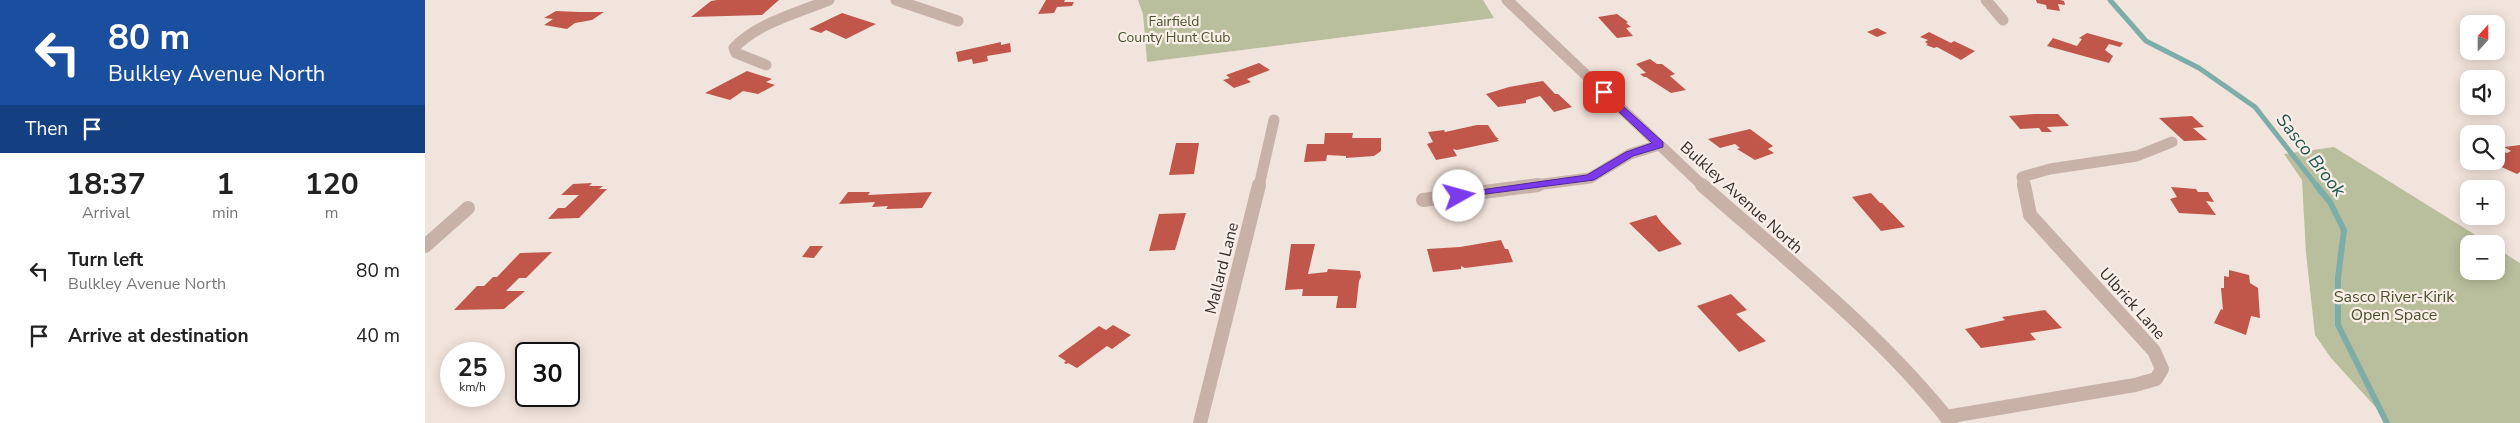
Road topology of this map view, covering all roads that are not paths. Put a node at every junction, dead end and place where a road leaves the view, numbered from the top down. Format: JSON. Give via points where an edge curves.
{"nodes":[{"id":1,"x":829,"y":0,"type":"edge"},
{"id":2,"x":896,"y":0,"type":"edge"},
{"id":3,"x":1507,"y":0,"type":"edge"},
{"id":4,"x":1986,"y":0,"type":"edge"},
{"id":5,"x":2003,"y":20,"type":"dead end"},
{"id":6,"x":958,"y":21,"type":"dead end"},
{"id":7,"x":766,"y":65,"type":"dead end"},
{"id":8,"x":1274,"y":120,"type":"dead end"},
{"id":9,"x":2172,"y":142,"type":"dead end"},
{"id":10,"x":1659,"y":144,"type":"junction"},
{"id":11,"x":1423,"y":200,"type":"dead end"},
{"id":12,"x":469,"y":208,"type":"dead end"},
{"id":13,"x":425,"y":246,"type":"edge"},
{"id":14,"x":1949,"y":420,"type":"edge"},
{"id":15,"x":1200,"y":423,"type":"edge"}],
"edges":[{"from":1,"to":7,"type":"street","via":[[750,34],[734,48],[736,53]]},
{"from":2,"to":6,"type":"street"},
{"from":3,"to":10,"type":"street","name":"Bulkley Avenue North"},
{"from":4,"to":5,"type":"street"},
{"from":8,"to":15,"type":"street","name":"Mallard Lane"},
{"from":9,"to":14,"type":"street","name":"Ulbrick Lane","via":[[2137,156],[2050,169],[2022,177],[2030,215],[2154,351],[2163,368],[2156,379]]},
{"from":10,"to":11,"type":"street","via":[[1630,154],[1590,178]]},
{"from":10,"to":14,"type":"street","name":"Bulkley Avenue North","via":[[1837,304],[1929,395]]},
{"from":12,"to":13,"type":"street"}]}
